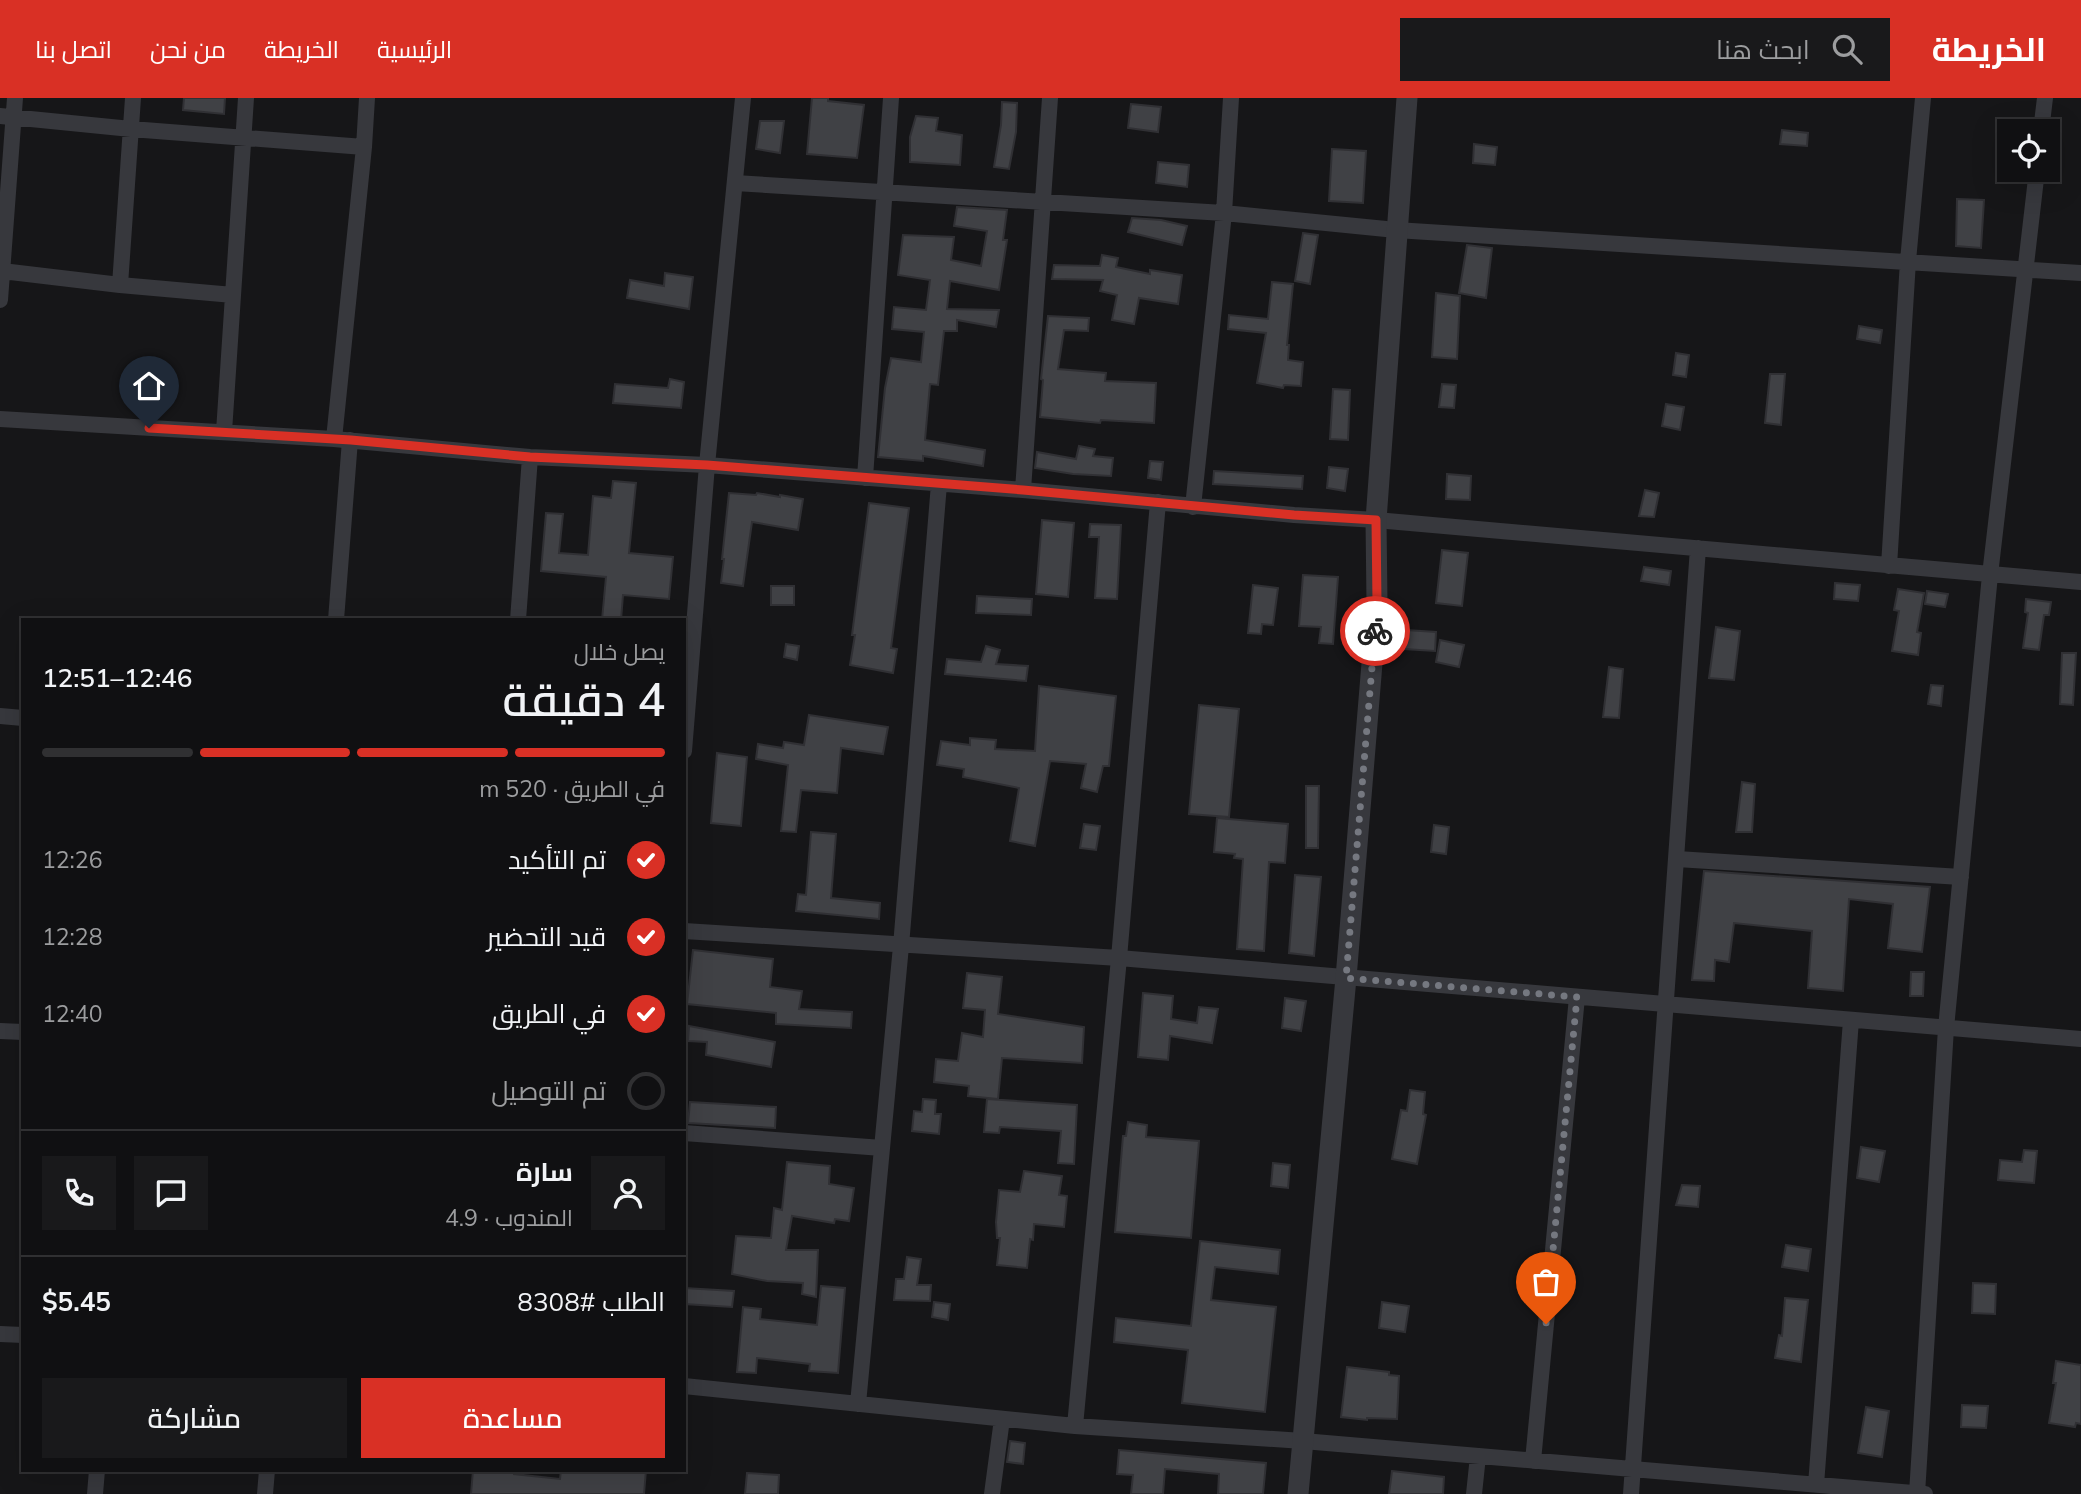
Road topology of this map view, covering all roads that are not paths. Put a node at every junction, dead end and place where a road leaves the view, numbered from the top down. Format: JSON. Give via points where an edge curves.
{"nodes":[{"id":1,"x":15,"y":98,"type":"edge"},
{"id":2,"x":133,"y":98,"type":"edge"},
{"id":3,"x":246,"y":98,"type":"edge"},
{"id":4,"x":367,"y":98,"type":"edge"},
{"id":5,"x":743,"y":98,"type":"edge"},
{"id":6,"x":891,"y":98,"type":"edge"},
{"id":7,"x":1050,"y":98,"type":"edge"},
{"id":8,"x":1231,"y":98,"type":"edge"},
{"id":9,"x":1407,"y":98,"type":"edge"},
{"id":10,"x":1923,"y":98,"type":"edge"},
{"id":11,"x":2045,"y":98,"type":"edge"},
{"id":12,"x":7,"y":116,"type":"edge"},
{"id":13,"x":2042,"y":119,"type":"edge"},
{"id":14,"x":131,"y":129,"type":"junction"},
{"id":15,"x":244,"y":138,"type":"junction"},
{"id":16,"x":365,"y":147,"type":"junction"},
{"id":17,"x":2036,"y":182,"type":"edge"},
{"id":18,"x":735,"y":183,"type":"junction"},
{"id":19,"x":884,"y":193,"type":"junction"},
{"id":20,"x":1044,"y":202,"type":"junction"},
{"id":21,"x":1224,"y":213,"type":"junction"},
{"id":22,"x":1396,"y":230,"type":"junction"},
{"id":23,"x":1908,"y":261,"type":"junction"},
{"id":24,"x":2026,"y":268,"type":"junction"},
{"id":25,"x":2,"y":271,"type":"junction"},
{"id":26,"x":2081,"y":273,"type":"edge"},
{"id":27,"x":120,"y":285,"type":"junction"},
{"id":28,"x":233,"y":295,"type":"junction"},
{"id":29,"x":0,"y":300,"type":"edge"},
{"id":30,"x":0,"y":419,"type":"edge"},
{"id":31,"x":224,"y":432,"type":"junction"},
{"id":32,"x":342,"y":440,"type":"junction"},
{"id":33,"x":530,"y":457,"type":"junction"},
{"id":34,"x":707,"y":465,"type":"junction"},
{"id":35,"x":865,"y":478,"type":"junction"},
{"id":36,"x":939,"y":484,"type":"junction"},
{"id":37,"x":1023,"y":490,"type":"junction"},
{"id":38,"x":1158,"y":502,"type":"junction"},
{"id":39,"x":1193,"y":507,"type":"junction"},
{"id":40,"x":1376,"y":520,"type":"junction"},
{"id":41,"x":1698,"y":548,"type":"junction"},
{"id":42,"x":1889,"y":566,"type":"junction"},
{"id":43,"x":1990,"y":575,"type":"junction"},
{"id":44,"x":2081,"y":582,"type":"edge"},
{"id":45,"x":336,"y":618,"type":"edge"},
{"id":46,"x":517,"y":618,"type":"edge"},
{"id":47,"x":0,"y":716,"type":"edge"},
{"id":48,"x":21,"y":718,"type":"edge"},
{"id":49,"x":686,"y":726,"type":"edge"},
{"id":50,"x":1676,"y":859,"type":"junction"},
{"id":51,"x":1961,"y":877,"type":"junction"},
{"id":52,"x":686,"y":930,"type":"edge"},
{"id":53,"x":901,"y":946,"type":"junction"},
{"id":54,"x":1119,"y":958,"type":"junction"},
{"id":55,"x":1346,"y":978,"type":"junction"},
{"id":56,"x":1577,"y":997,"type":"junction"},
{"id":57,"x":1667,"y":1005,"type":"junction"},
{"id":58,"x":1851,"y":1020,"type":"junction"},
{"id":59,"x":1946,"y":1028,"type":"junction"},
{"id":60,"x":0,"y":1031,"type":"edge"},
{"id":61,"x":21,"y":1032,"type":"edge"},
{"id":62,"x":2081,"y":1039,"type":"edge"},
{"id":63,"x":686,"y":1132,"type":"edge"},
{"id":64,"x":882,"y":1148,"type":"junction"},
{"id":65,"x":0,"y":1334,"type":"edge"},
{"id":66,"x":21,"y":1335,"type":"edge"},
{"id":67,"x":686,"y":1386,"type":"edge"},
{"id":68,"x":858,"y":1404,"type":"junction"},
{"id":69,"x":1002,"y":1419,"type":"junction"},
{"id":70,"x":1075,"y":1426,"type":"junction"},
{"id":71,"x":1303,"y":1441,"type":"junction"},
{"id":72,"x":1478,"y":1456,"type":"junction"},
{"id":73,"x":1533,"y":1461,"type":"junction"},
{"id":74,"x":1633,"y":1469,"type":"junction"},
{"id":75,"x":97,"y":1472,"type":"edge"},
{"id":76,"x":267,"y":1472,"type":"edge"},
{"id":77,"x":1816,"y":1485,"type":"junction"},
{"id":78,"x":95,"y":1494,"type":"edge"},
{"id":79,"x":265,"y":1494,"type":"edge"},
{"id":80,"x":992,"y":1494,"type":"edge"},
{"id":81,"x":1298,"y":1494,"type":"edge"},
{"id":82,"x":1474,"y":1494,"type":"edge"},
{"id":83,"x":1631,"y":1494,"type":"edge"},
{"id":84,"x":1917,"y":1494,"type":"edge"},
{"id":85,"x":1925,"y":1494,"type":"edge"}],
"edges":[{"from":1,"to":12,"type":"street"},
{"from":2,"to":14,"type":"street"},
{"from":3,"to":15,"type":"street"},
{"from":4,"to":16,"type":"street"},
{"from":5,"to":18,"type":"street"},
{"from":6,"to":19,"type":"street"},
{"from":7,"to":20,"type":"street"},
{"from":8,"to":21,"type":"street"},
{"from":9,"to":22,"type":"street"},
{"from":10,"to":23,"type":"street"},
{"from":11,"to":13,"type":"street"},
{"from":12,"to":14,"type":"street"},
{"from":12,"to":25,"type":"street"},
{"from":14,"to":15,"type":"street"},
{"from":14,"to":27,"type":"street"},
{"from":15,"to":16,"type":"street"},
{"from":15,"to":28,"type":"street"},
{"from":16,"to":32,"type":"street"},
{"from":17,"to":24,"type":"street"},
{"from":18,"to":19,"type":"street"},
{"from":18,"to":34,"type":"street"},
{"from":19,"to":20,"type":"street"},
{"from":19,"to":35,"type":"street"},
{"from":20,"to":21,"type":"street"},
{"from":20,"to":37,"type":"street"},
{"from":21,"to":22,"type":"street"},
{"from":21,"to":39,"type":"street"},
{"from":22,"to":23,"type":"street"},
{"from":22,"to":40,"type":"street"},
{"from":23,"to":24,"type":"street"},
{"from":23,"to":42,"type":"street"},
{"from":24,"to":26,"type":"street"},
{"from":24,"to":43,"type":"street"},
{"from":25,"to":27,"type":"street"},
{"from":25,"to":29,"type":"street"},
{"from":27,"to":28,"type":"street"},
{"from":28,"to":31,"type":"street"},
{"from":30,"to":31,"type":"street"},
{"from":31,"to":32,"type":"street"},
{"from":32,"to":33,"type":"street"},
{"from":32,"to":45,"type":"street"},
{"from":33,"to":34,"type":"street"},
{"from":33,"to":46,"type":"street"},
{"from":34,"to":35,"type":"street"},
{"from":34,"to":49,"type":"street"},
{"from":35,"to":36,"type":"street"},
{"from":36,"to":37,"type":"street"},
{"from":36,"to":53,"type":"street"},
{"from":37,"to":38,"type":"street"},
{"from":38,"to":39,"type":"street"},
{"from":38,"to":54,"type":"street"},
{"from":39,"to":40,"type":"street"},
{"from":40,"to":41,"type":"street"},
{"from":40,"to":55,"type":"street","via":[[1377,603]]},
{"from":41,"to":42,"type":"street"},
{"from":41,"to":50,"type":"street"},
{"from":42,"to":43,"type":"street"},
{"from":43,"to":44,"type":"street"},
{"from":43,"to":51,"type":"street"},
{"from":47,"to":48,"type":"street"},
{"from":50,"to":51,"type":"street"},
{"from":50,"to":57,"type":"street"},
{"from":51,"to":59,"type":"street"},
{"from":52,"to":53,"type":"street"},
{"from":53,"to":54,"type":"street"},
{"from":53,"to":64,"type":"street"},
{"from":54,"to":55,"type":"street"},
{"from":54,"to":70,"type":"street"},
{"from":55,"to":56,"type":"street"},
{"from":55,"to":71,"type":"street"},
{"from":56,"to":57,"type":"street"},
{"from":56,"to":73,"type":"street"},
{"from":57,"to":58,"type":"street"},
{"from":57,"to":74,"type":"street"},
{"from":58,"to":59,"type":"street"},
{"from":58,"to":77,"type":"street"},
{"from":59,"to":62,"type":"street"},
{"from":59,"to":84,"type":"street"},
{"from":60,"to":61,"type":"street"},
{"from":63,"to":64,"type":"street"},
{"from":64,"to":68,"type":"street"},
{"from":65,"to":66,"type":"street"},
{"from":67,"to":68,"type":"street"},
{"from":68,"to":69,"type":"street"},
{"from":69,"to":70,"type":"street"},
{"from":69,"to":80,"type":"street"},
{"from":70,"to":71,"type":"street"},
{"from":71,"to":72,"type":"street"},
{"from":71,"to":81,"type":"street"},
{"from":72,"to":73,"type":"street"},
{"from":72,"to":82,"type":"street"},
{"from":73,"to":74,"type":"street"},
{"from":74,"to":77,"type":"street"},
{"from":74,"to":83,"type":"street"},
{"from":75,"to":78,"type":"street"},
{"from":76,"to":79,"type":"street"},
{"from":77,"to":84,"type":"street"},
{"from":84,"to":85,"type":"street"}]}
